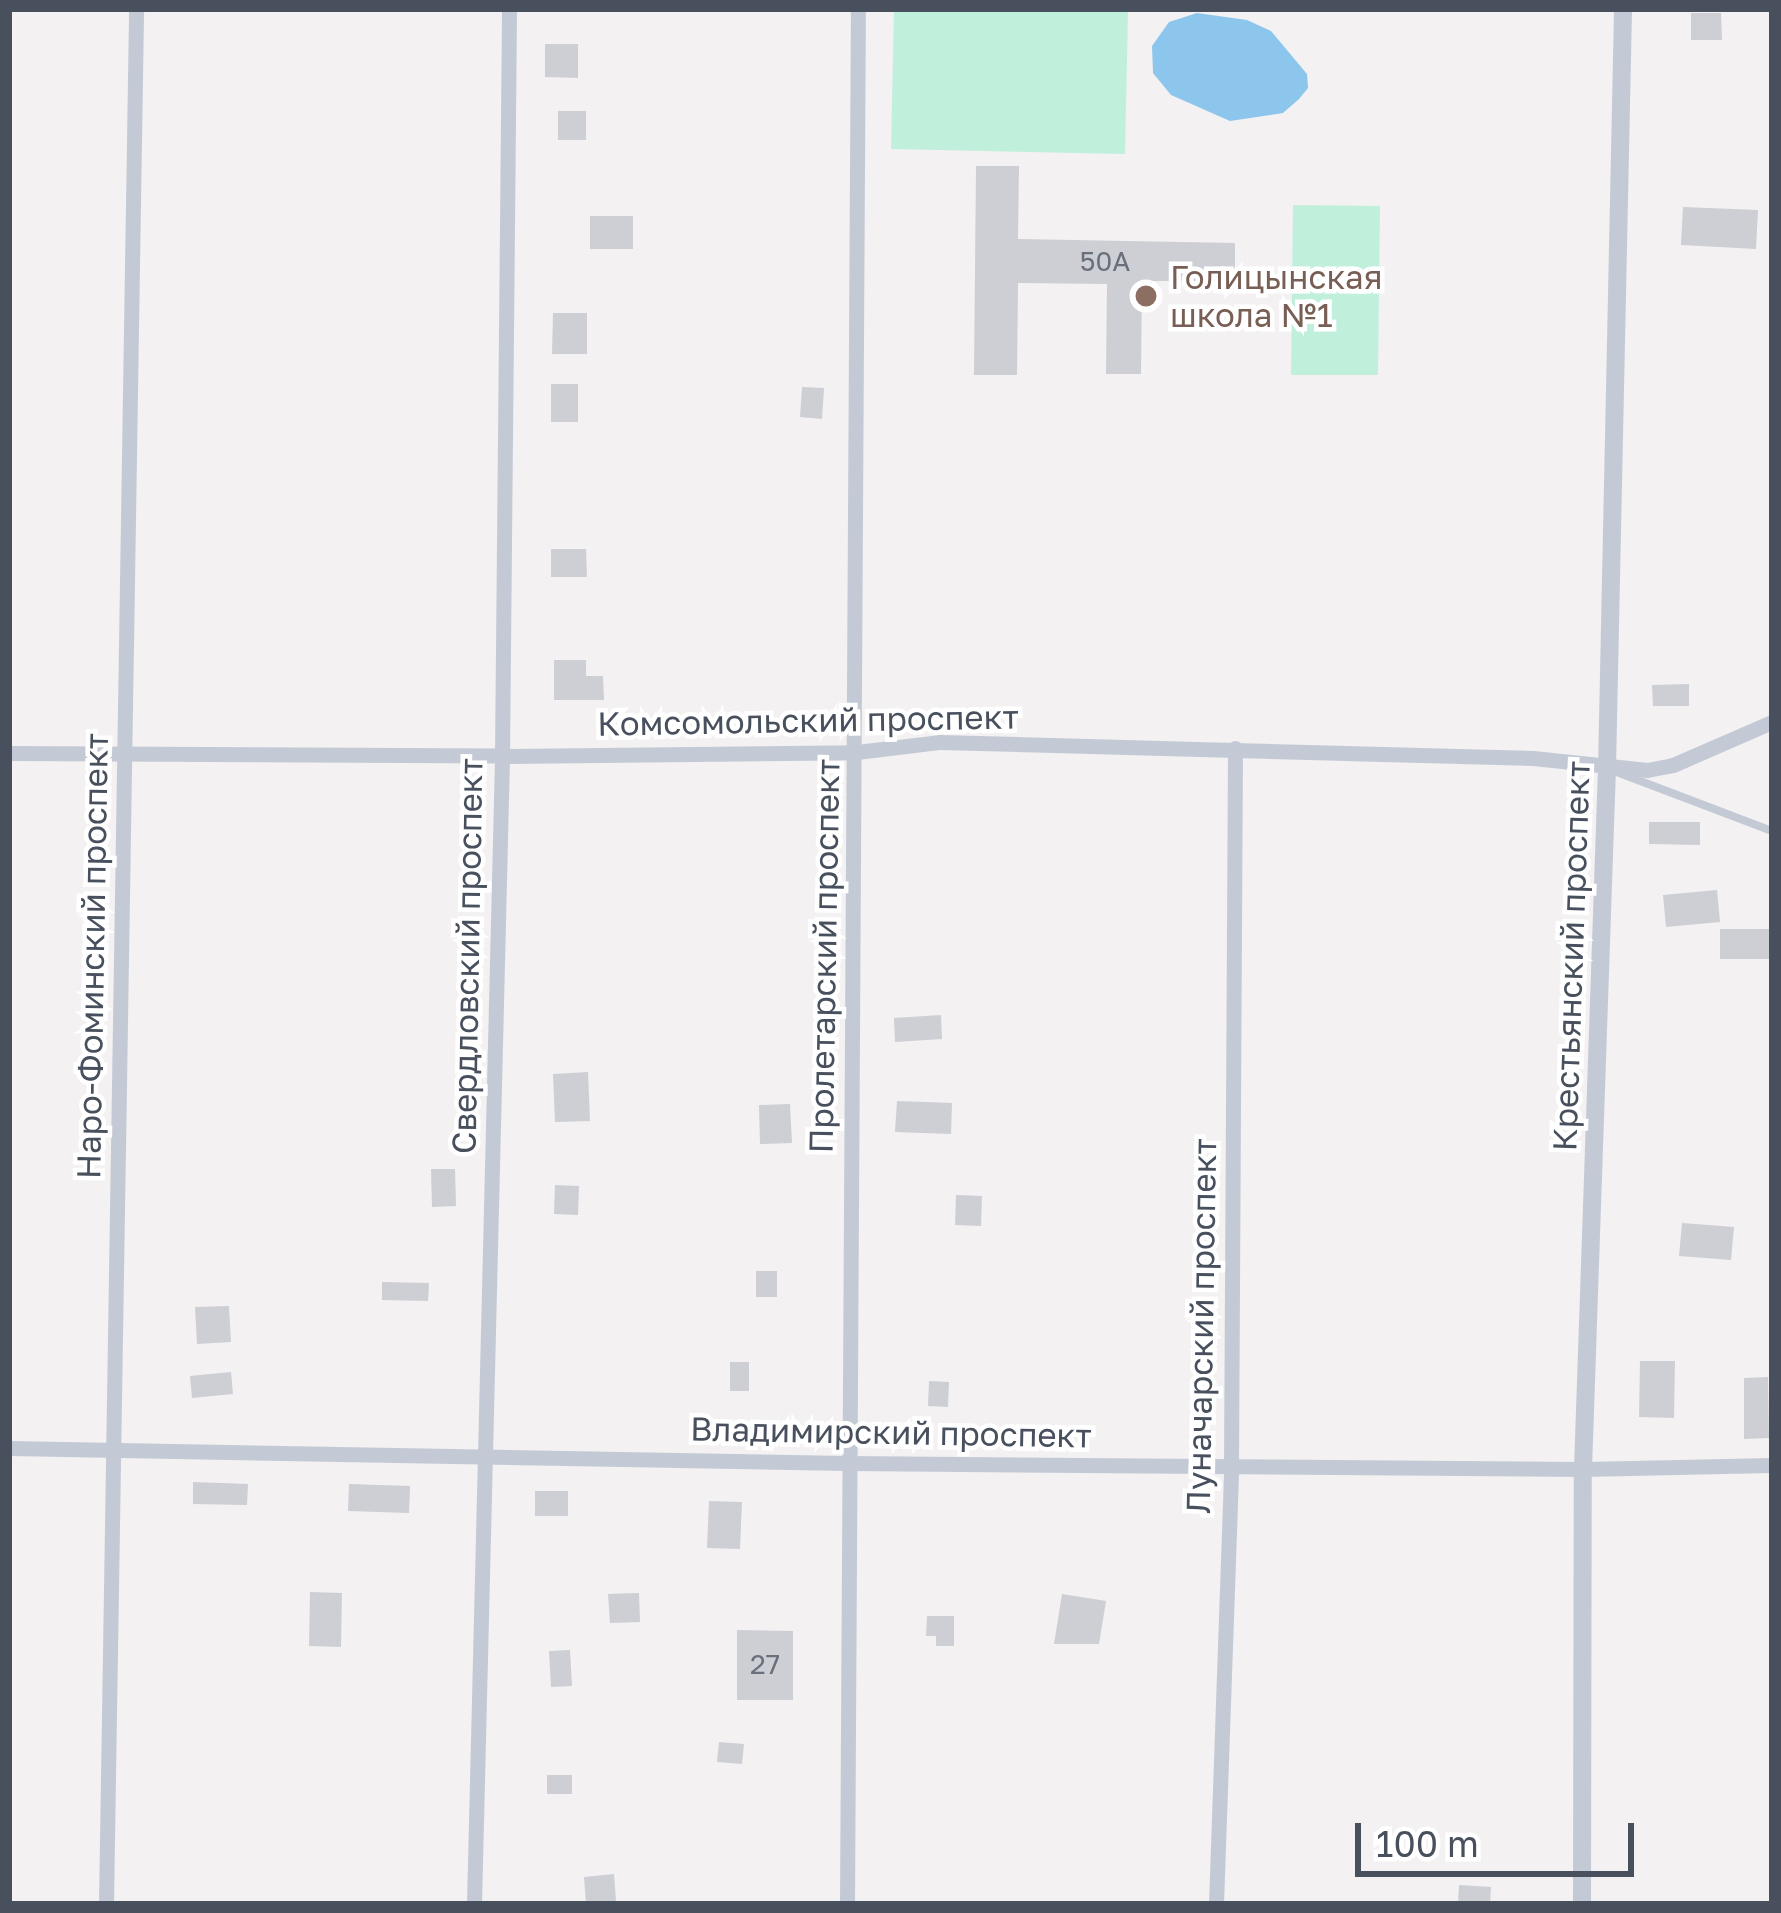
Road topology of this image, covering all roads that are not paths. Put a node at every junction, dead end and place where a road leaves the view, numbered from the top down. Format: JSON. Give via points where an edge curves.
{"nodes":[{"id":1,"x":136,"y":9,"type":"edge"},
{"id":2,"x":509,"y":9,"type":"edge"},
{"id":3,"x":857,"y":9,"type":"edge"},
{"id":4,"x":1623,"y":9,"type":"edge"},
{"id":5,"x":1772,"y":722,"type":"edge"},
{"id":6,"x":1235,"y":748,"type":"junction"},
{"id":7,"x":856,"y":752,"type":"junction"},
{"id":8,"x":9,"y":753,"type":"edge"},
{"id":9,"x":126,"y":754,"type":"junction"},
{"id":10,"x":502,"y":756,"type":"junction"},
{"id":11,"x":1607,"y":768,"type":"junction"},
{"id":12,"x":1772,"y":831,"type":"edge"},
{"id":13,"x":9,"y":1448,"type":"edge"},
{"id":14,"x":114,"y":1450,"type":"junction"},
{"id":15,"x":487,"y":1454,"type":"junction"},
{"id":16,"x":847,"y":1463,"type":"junction"},
{"id":17,"x":1772,"y":1465,"type":"edge"},
{"id":18,"x":1231,"y":1466,"type":"junction"},
{"id":19,"x":1583,"y":1469,"type":"junction"},
{"id":20,"x":106,"y":1904,"type":"edge"},
{"id":21,"x":473,"y":1904,"type":"edge"},
{"id":22,"x":847,"y":1904,"type":"edge"},
{"id":23,"x":1216,"y":1904,"type":"edge"},
{"id":24,"x":1582,"y":1904,"type":"edge"}],
"edges":[{"from":1,"to":9,"type":"street","name":"Наро-Фоминский проспект"},
{"from":2,"to":10,"type":"street","name":"Свердловский проспект"},
{"from":3,"to":7,"type":"street","name":"Пролетарский проспект"},
{"from":4,"to":11,"type":"street","name":"Крестьянский проспект"},
{"from":5,"to":11,"type":"street","name":"Комсомольский проспект","via":[[1673,765]]},
{"from":6,"to":7,"type":"street","name":"Комсомольский проспект","via":[[940,742]]},
{"from":6,"to":11,"type":"street","name":"Комсомольский проспект","via":[[1533,758]]},
{"from":6,"to":18,"type":"street","name":"Луначарский проспект"},
{"from":7,"to":10,"type":"street","name":"Комсомольский проспект"},
{"from":7,"to":16,"type":"street","name":"Пролетарский проспект"},
{"from":8,"to":9,"type":"street","name":"Комсомольский проспект"},
{"from":9,"to":10,"type":"street","name":"Комсомольский проспект"},
{"from":9,"to":14,"type":"street","name":"Наро-Фоминский проспект"},
{"from":10,"to":15,"type":"street","name":"Свердловский проспект"},
{"from":11,"to":12,"type":"lane"},
{"from":11,"to":19,"type":"street","name":"Крестьянский проспект"},
{"from":13,"to":14,"type":"street","name":"Владимирский проспект"},
{"from":14,"to":15,"type":"street","name":"Владимирский проспект"},
{"from":14,"to":20,"type":"street","name":"Наро-Фоминский проспект"},
{"from":15,"to":16,"type":"street","name":"Владимирский проспект"},
{"from":15,"to":21,"type":"street","name":"Свердловский проспект"},
{"from":16,"to":18,"type":"street","name":"Владимирский проспект"},
{"from":16,"to":22,"type":"street","name":"Пролетарский проспект"},
{"from":17,"to":19,"type":"street","name":"Владимирский проспект"},
{"from":18,"to":19,"type":"street","name":"Владимирский проспект"},
{"from":18,"to":23,"type":"street","name":"Луначарский проспект"},
{"from":19,"to":24,"type":"street","name":"Крестьянский проспект"}]}
